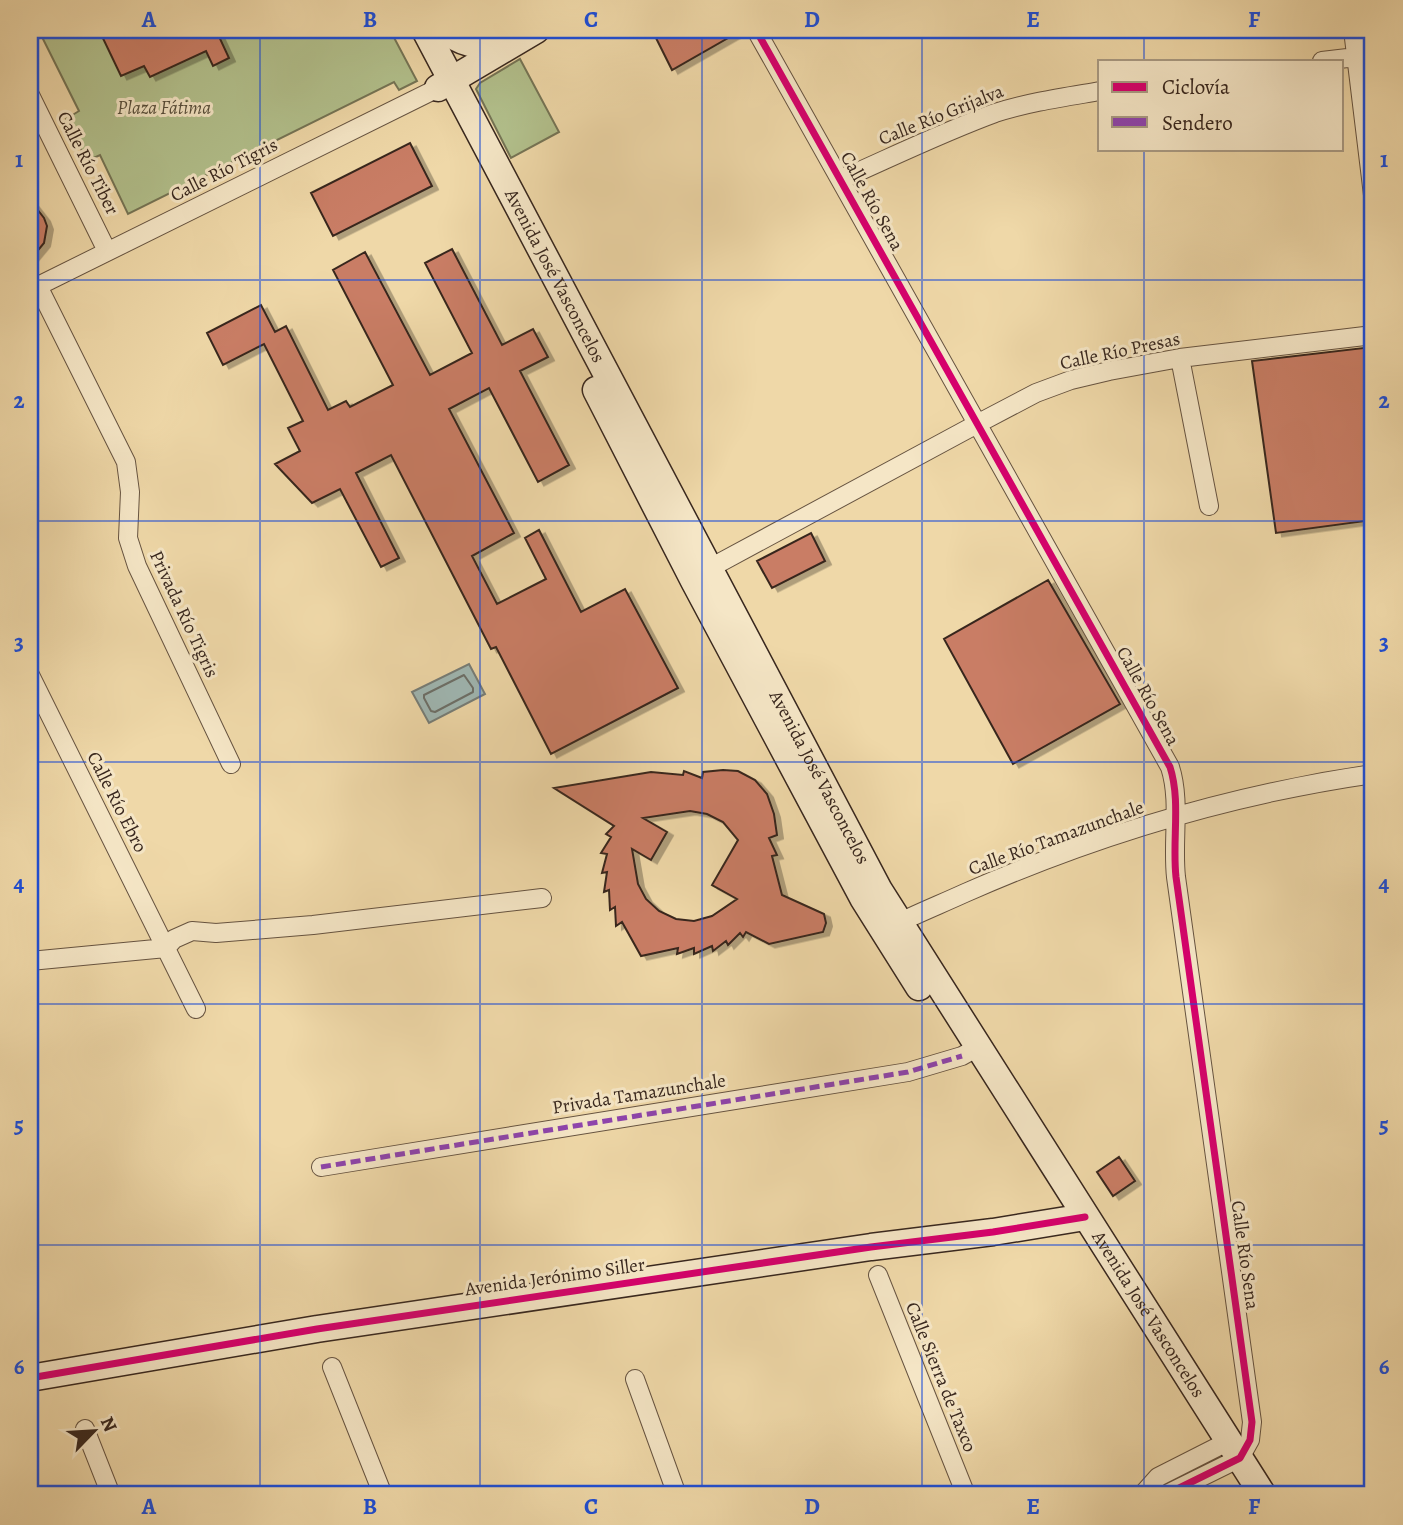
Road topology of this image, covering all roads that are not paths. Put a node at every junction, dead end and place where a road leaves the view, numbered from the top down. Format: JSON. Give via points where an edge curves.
{"nodes":[{"id":1,"x":405,"y":30,"type":"edge"},
{"id":2,"x":425,"y":30,"type":"edge"},
{"id":3,"x":446,"y":30,"type":"edge"},
{"id":4,"x":536,"y":30,"type":"edge"},
{"id":5,"x":756,"y":30,"type":"edge"},
{"id":6,"x":1353,"y":30,"type":"edge"},
{"id":7,"x":503,"y":48,"type":"junction"},
{"id":8,"x":1365,"y":56,"type":"edge"},
{"id":9,"x":1331,"y":60,"type":"edge"},
{"id":10,"x":445,"y":84,"type":"junction"},
{"id":11,"x":1098,"y":91,"type":"edge"},
{"id":12,"x":30,"y":95,"type":"edge"},
{"id":13,"x":842,"y":180,"type":"junction"},
{"id":14,"x":1373,"y":195,"type":"edge"},
{"id":15,"x":107,"y":251,"type":"junction"},
{"id":16,"x":34,"y":288,"type":"edge"},
{"id":17,"x":1373,"y":335,"type":"edge"},
{"id":18,"x":1180,"y":358,"type":"junction"},
{"id":19,"x":977,"y":424,"type":"junction"},
{"id":20,"x":1209,"y":506,"type":"dead end"},
{"id":21,"x":710,"y":568,"type":"junction"},
{"id":22,"x":30,"y":675,"type":"edge"},
{"id":23,"x":231,"y":764,"type":"dead end"},
{"id":24,"x":1373,"y":774,"type":"edge"},
{"id":25,"x":1174,"y":819,"type":"junction"},
{"id":26,"x":542,"y":898,"type":"dead end"},
{"id":27,"x":891,"y":927,"type":"junction"},
{"id":28,"x":166,"y":948,"type":"junction"},
{"id":29,"x":30,"y":961,"type":"edge"},
{"id":30,"x":196,"y":1009,"type":"dead end"},
{"id":31,"x":970,"y":1051,"type":"junction"},
{"id":32,"x":321,"y":1167,"type":"dead end"},
{"id":33,"x":1077,"y":1218,"type":"junction"},
{"id":34,"x":878,"y":1275,"type":"dead end"},
{"id":35,"x":332,"y":1367,"type":"dead end"},
{"id":36,"x":30,"y":1378,"type":"edge"},
{"id":37,"x":635,"y":1379,"type":"dead end"},
{"id":38,"x":85,"y":1429,"type":"dead end"},
{"id":39,"x":1227,"y":1453,"type":"junction"},
{"id":40,"x":111,"y":1495,"type":"edge"},
{"id":41,"x":383,"y":1495,"type":"edge"},
{"id":42,"x":677,"y":1495,"type":"edge"},
{"id":43,"x":965,"y":1495,"type":"edge"},
{"id":44,"x":1142,"y":1495,"type":"edge"},
{"id":45,"x":1165,"y":1495,"type":"edge"},
{"id":46,"x":1243,"y":1495,"type":"edge"},
{"id":47,"x":1263,"y":1495,"type":"edge"}],
"edges":[{"from":1,"to":10,"type":"main road","name":"Avenida José Vasconcelos"},
{"from":2,"to":10,"type":"main road","name":"Avenida José Vasconcelos"},
{"from":3,"to":7,"type":"main road","via":[[468,43]]},
{"from":4,"to":7,"type":"main road"},
{"from":5,"to":13,"type":"street","name":"Calle Río Sena"},
{"from":6,"to":8,"type":"street"},
{"from":7,"to":10,"type":"main road"},
{"from":8,"to":9,"type":"street"},
{"from":8,"to":14,"type":"street"},
{"from":10,"to":15,"type":"street","name":"Calle Río Tigris"},
{"from":10,"to":21,"type":"main road","name":"Avenida José Vasconcelos"},
{"from":10,"to":27,"type":"main road","name":"Avenida José Vasconcelos","via":[[694,581],[863,898]]},
{"from":11,"to":13,"type":"street","name":"Calle Río Grijalva","via":[[996,113]]},
{"from":12,"to":15,"type":"street","name":"Calle Río Tiber"},
{"from":13,"to":19,"type":"street","name":"Calle Río Sena"},
{"from":15,"to":16,"type":"street","name":"Calle Río Tigris"},
{"from":16,"to":23,"type":"street","name":"Privada Río Tigris","via":[[119,445],[129,476],[127,524],[134,558]]},
{"from":17,"to":18,"type":"street","name":"Calle Río Presas"},
{"from":18,"to":19,"type":"street","name":"Calle Río Presas","via":[[1071,380]]},
{"from":18,"to":20,"type":"street"},
{"from":19,"to":21,"type":"street","name":"Calle Río Presas"},
{"from":19,"to":25,"type":"street","name":"Calle Río Sena","via":[[1170,767],[1176,798]]},
{"from":21,"to":27,"type":"main road","name":"Avenida José Vasconcelos","via":[[873,877]]},
{"from":22,"to":28,"type":"street","name":"Calle Río Ebro"},
{"from":24,"to":25,"type":"street","name":"Calle Río Tamazunchale","via":[[1316,783]]},
{"from":25,"to":27,"type":"street","name":"Calle Río Tamazunchale","via":[[1005,876]]},
{"from":25,"to":39,"type":"street","name":"Calle Río Sena","via":[[1176,877],[1252,1422],[1250,1440]]},
{"from":26,"to":28,"type":"street","via":[[313,925],[192,931]]},
{"from":27,"to":31,"type":"main road","name":"Avenida José Vasconcelos"},
{"from":28,"to":29,"type":"street"},
{"from":28,"to":30,"type":"street","name":"Calle Río Ebro"},
{"from":31,"to":32,"type":"street","name":"Privada Tamazunchale","via":[[908,1072]]},
{"from":31,"to":33,"type":"main road","name":"Avenida José Vasconcelos"},
{"from":33,"to":36,"type":"main road","name":"Avenida Jerónimo Siller","via":[[331,1326]]},
{"from":33,"to":39,"type":"main road","name":"Avenida José Vasconcelos"},
{"from":34,"to":43,"type":"street","name":"Calle Sierra de Taxco"},
{"from":35,"to":41,"type":"street"},
{"from":37,"to":42,"type":"street"},
{"from":38,"to":40,"type":"street"},
{"from":39,"to":44,"type":"street","via":[[1158,1477]]},
{"from":39,"to":45,"type":"street"},
{"from":39,"to":46,"type":"main road","name":"Avenida José Vasconcelos"},
{"from":39,"to":47,"type":"main road","name":"Avenida José Vasconcelos"}]}
